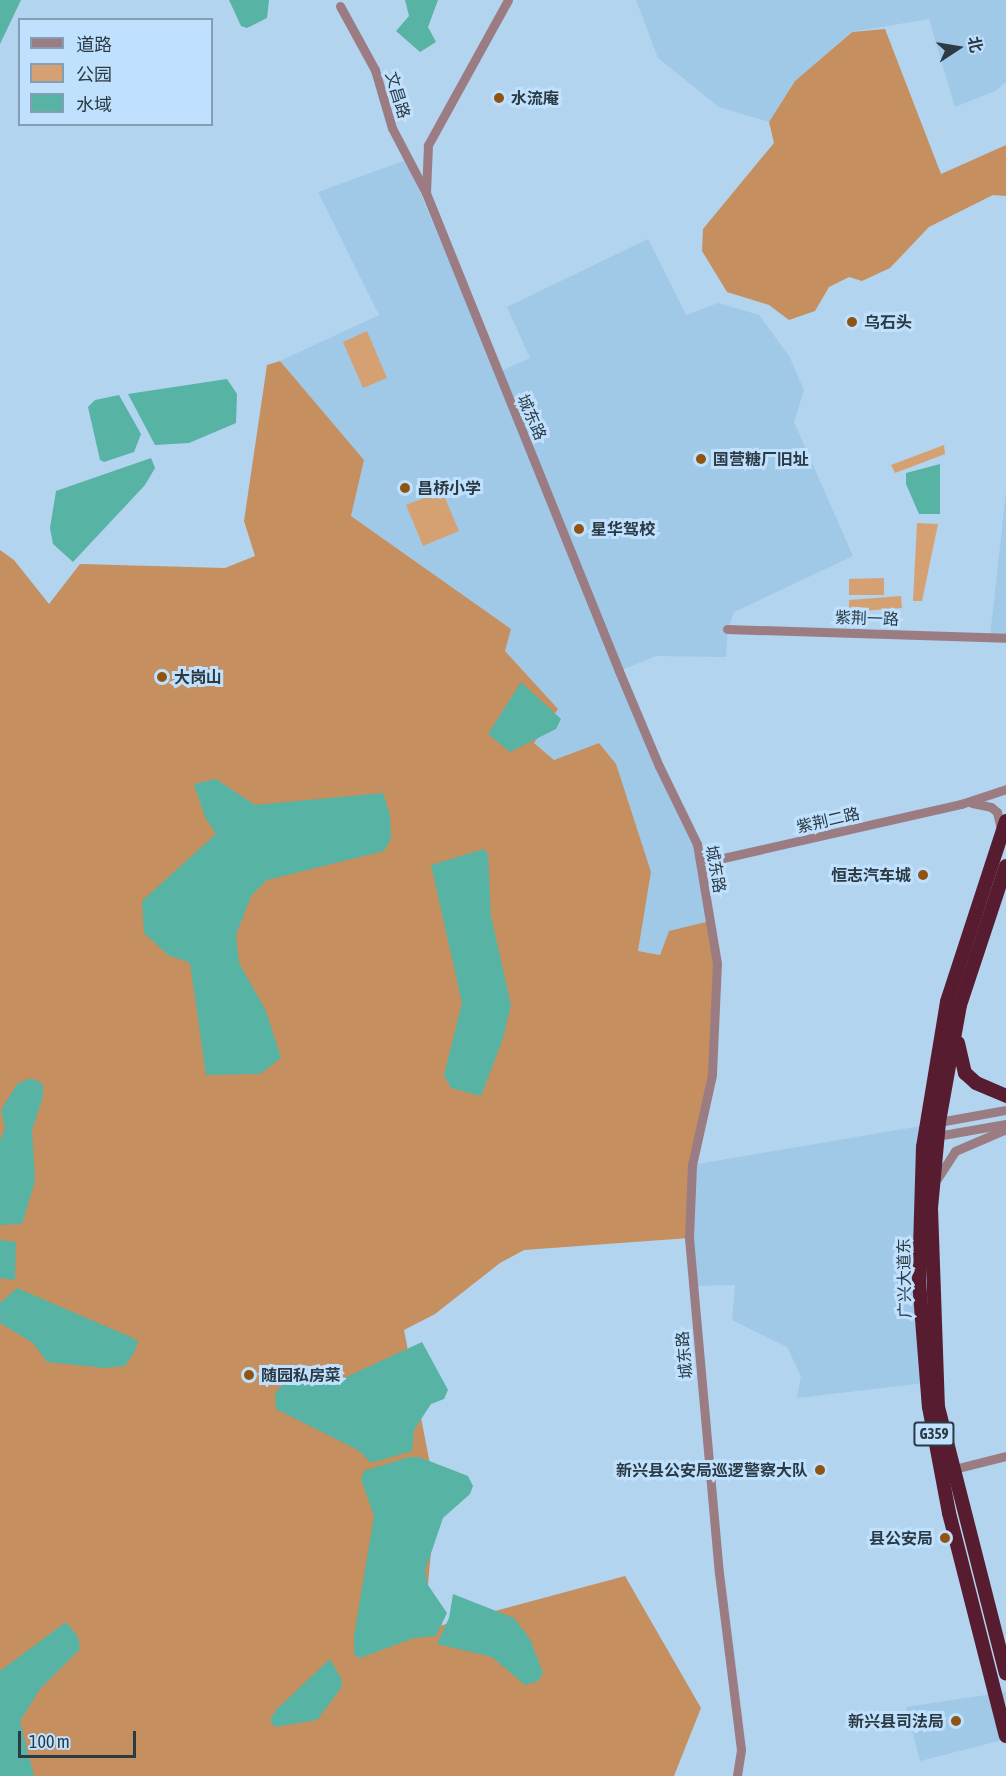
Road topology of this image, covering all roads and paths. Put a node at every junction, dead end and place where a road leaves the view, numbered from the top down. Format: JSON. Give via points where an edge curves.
{"nodes":[{"id":1,"x":508,"y":0,"type":"edge"},
{"id":2,"x":340,"y":6,"type":"dead end"},
{"id":3,"x":426,"y":193,"type":"junction"},
{"id":4,"x":728,"y":629,"type":"dead end"},
{"id":5,"x":1006,"y":638,"type":"edge"},
{"id":6,"x":1006,"y":789,"type":"edge"},
{"id":7,"x":961,"y":804,"type":"junction"},
{"id":8,"x":1006,"y":821,"type":"edge"},
{"id":9,"x":1001,"y":836,"type":"junction"},
{"id":10,"x":701,"y":863,"type":"junction"},
{"id":11,"x":1006,"y":866,"type":"edge"},
{"id":12,"x":956,"y":1031,"type":"junction"},
{"id":13,"x":1006,"y":1096,"type":"edge"},
{"id":14,"x":1006,"y":1110,"type":"edge"},
{"id":15,"x":1006,"y":1124,"type":"edge"},
{"id":16,"x":938,"y":1129,"type":"junction"},
{"id":17,"x":1006,"y":1129,"type":"edge"},
{"id":18,"x":931,"y":1208,"type":"junction"},
{"id":19,"x":1006,"y":1456,"type":"edge"},
{"id":20,"x":954,"y":1469,"type":"junction"},
{"id":21,"x":1006,"y":1673,"type":"edge"},
{"id":22,"x":1006,"y":1736,"type":"edge"},
{"id":23,"x":737,"y":1776,"type":"edge"}],
"edges":[{"from":1,"to":3,"type":"street","name":"城东路","via":[[428,145]]},
{"from":2,"to":3,"type":"street","name":"文昌路","via":[[375,70],[392,128]]},
{"from":3,"to":10,"type":"street","name":"城东路","via":[[623,681],[697,844]]},
{"from":4,"to":5,"type":"street","name":"紫荆一路"},
{"from":6,"to":7,"type":"street","name":"紫荆二路"},
{"from":7,"to":9,"type":"street","name":"紫荆二路","via":[[991,807],[1000,820]]},
{"from":7,"to":10,"type":"street","name":"紫荆二路"},
{"from":8,"to":9,"type":"highway","name":"广兴大道东","number":"G359"},
{"from":9,"to":22,"type":"highway","name":"广兴大道东","number":"G359","via":[[947,1002],[923,1147],[919,1281],[929,1407],[949,1513]]},
{"from":10,"to":23,"type":"street","name":"城东路","via":[[717,963],[712,1075],[692,1165],[689,1239],[719,1573],[741,1750]]},
{"from":11,"to":12,"type":"highway","name":"广兴大道东","number":"G359","via":[[960,1005]]},
{"from":12,"to":13,"type":"highway","via":[[964,1073],[975,1083]]},
{"from":12,"to":16,"type":"highway","name":"广兴大道东","number":"G359"},
{"from":14,"to":16,"type":"street"},
{"from":15,"to":16,"type":"street"},
{"from":16,"to":18,"type":"highway","name":"广兴大道东","number":"G359"},
{"from":17,"to":18,"type":"street","via":[[955,1151],[937,1178]]},
{"from":18,"to":20,"type":"highway","name":"广兴大道东","number":"G359","via":[[938,1407]]},
{"from":19,"to":20,"type":"street"},
{"from":20,"to":21,"type":"highway","name":"广兴大道东","number":"G359"}]}
